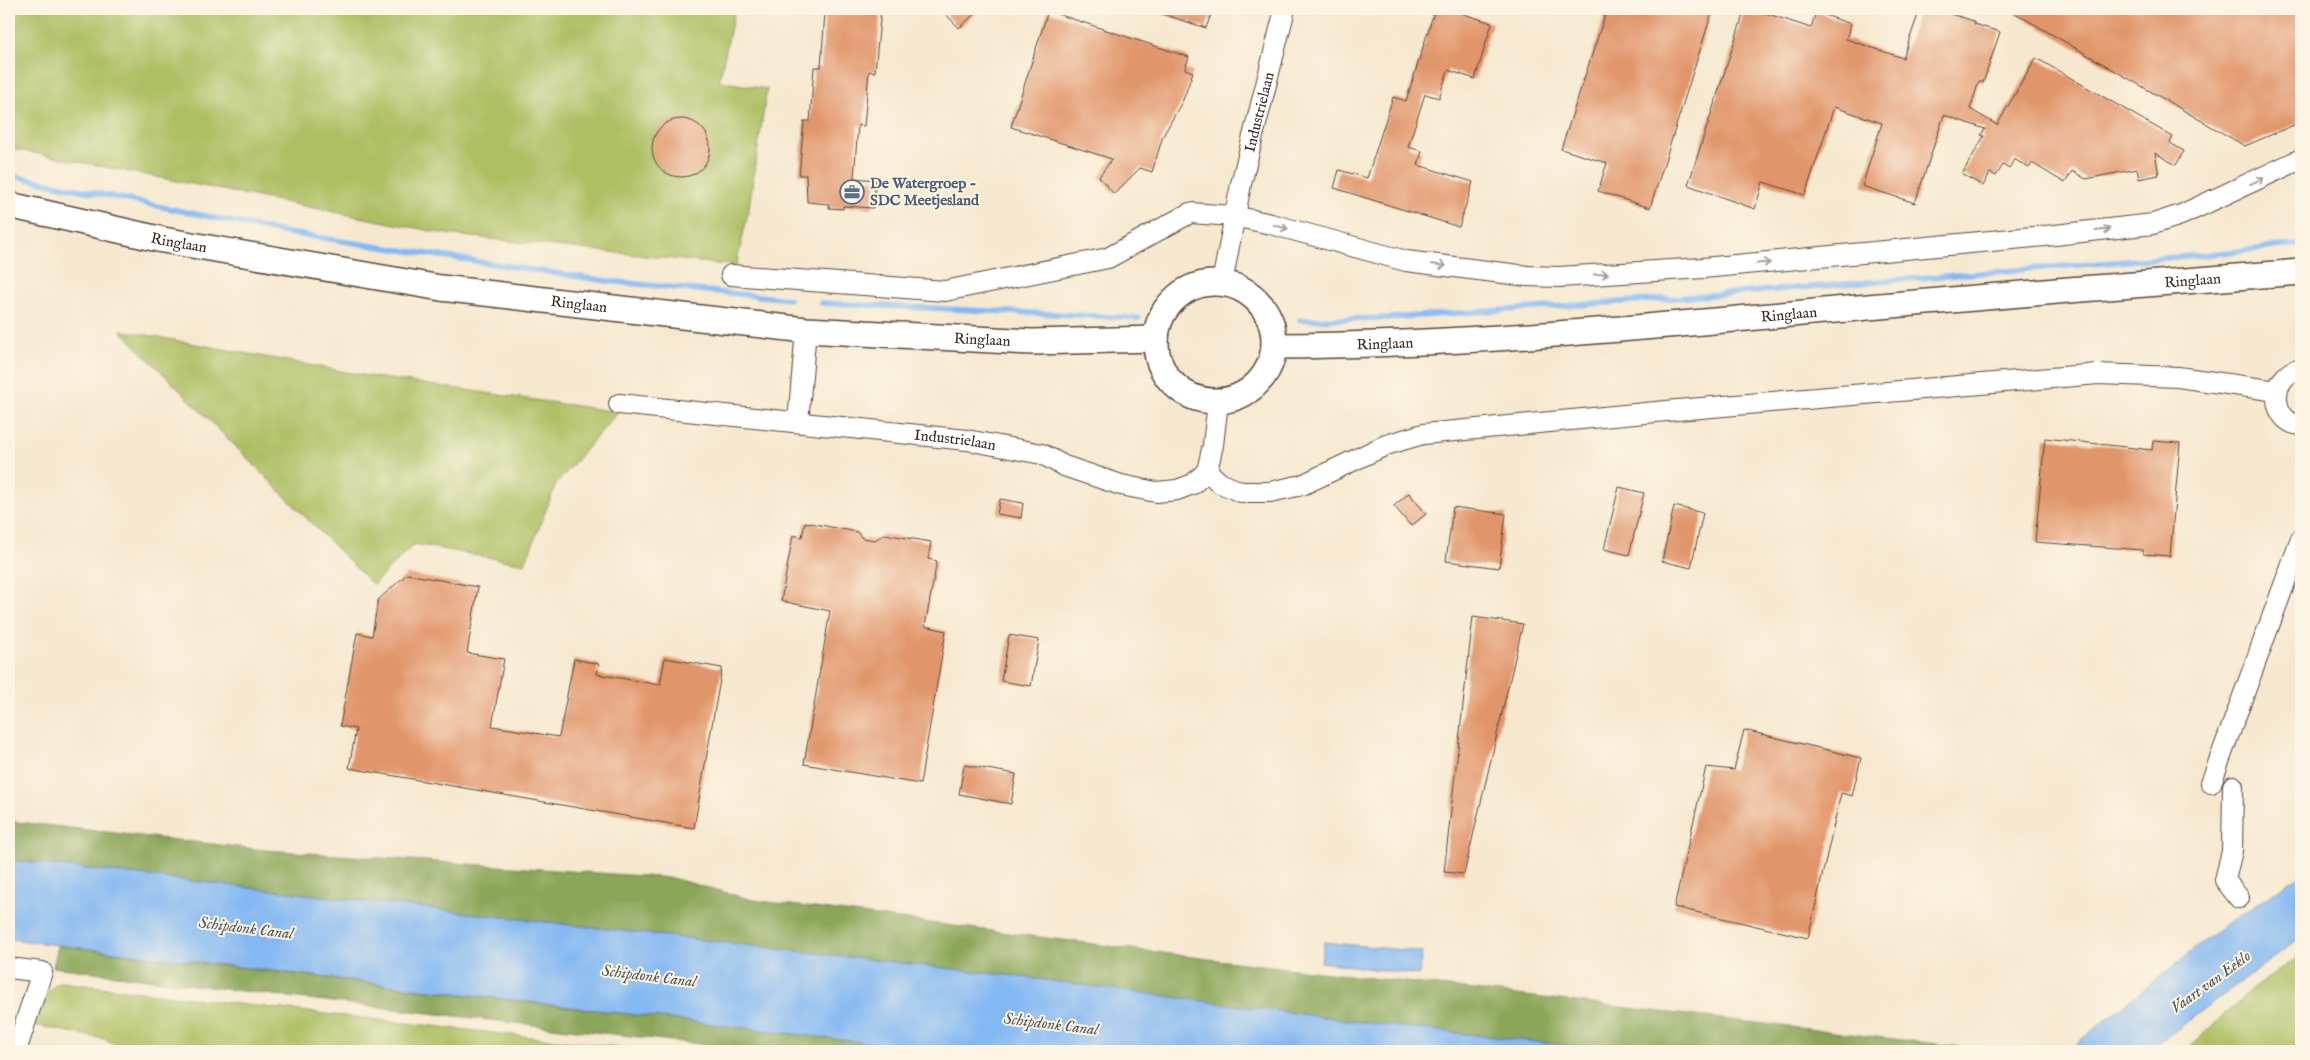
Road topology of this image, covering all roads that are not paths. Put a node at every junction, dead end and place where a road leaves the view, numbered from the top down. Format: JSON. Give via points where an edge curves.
{"nodes":[{"id":1,"x":1285,"y":9,"type":"edge"},
{"id":2,"x":2301,"y":159,"type":"edge"},
{"id":3,"x":9,"y":205,"type":"edge"},
{"id":4,"x":1234,"y":216,"type":"junction"},
{"id":5,"x":2301,"y":272,"type":"edge"},
{"id":6,"x":731,"y":275,"type":"dead end"},
{"id":7,"x":1222,"y":283,"type":"junction"},
{"id":8,"x":806,"y":330,"type":"junction"},
{"id":9,"x":1156,"y":339,"type":"junction"},
{"id":10,"x":1275,"y":346,"type":"junction"},
{"id":11,"x":2301,"y":368,"type":"edge"},
{"id":12,"x":2276,"y":390,"type":"junction"},
{"id":13,"x":1218,"y":402,"type":"junction"},
{"id":14,"x":619,"y":404,"type":"dead end"},
{"id":15,"x":798,"y":422,"type":"junction"},
{"id":16,"x":2301,"y":425,"type":"edge"},
{"id":17,"x":1207,"y":471,"type":"junction"},
{"id":18,"x":2301,"y":539,"type":"edge"},
{"id":19,"x":2211,"y":783,"type":"dead end"},
{"id":20,"x":2232,"y":786,"type":"dead end"},
{"id":21,"x":2239,"y":898,"type":"dead end"},
{"id":22,"x":9,"y":968,"type":"edge"},
{"id":23,"x":16,"y":1051,"type":"edge"}],
"edges":[{"from":1,"to":4,"type":"street","name":"Industrielaan"},
{"from":4,"to":2,"type":"street","one_way":true,"via":[[1400,259],[1526,276],[1559,277],[1703,268],[2153,224],[2181,215]]},
{"from":3,"to":8,"type":"main road","name":"Ringlaan","via":[[163,240],[441,288]]},
{"from":4,"to":6,"type":"street","via":[[1190,212],[1108,258],[945,291]]},
{"from":4,"to":7,"type":"street","name":"Industrielaan"},
{"from":5,"to":10,"type":"main road","name":"Ringlaan","via":[[1605,332],[1435,342]]},
{"from":7,"to":9,"type":"main road","via":[[1201,285],[1180,294],[1158,324]]},
{"from":7,"to":10,"type":"main road","via":[[1241,288],[1258,301],[1270,319]]},
{"from":8,"to":9,"type":"main road","name":"Ringlaan","via":[[1031,342]]},
{"from":8,"to":15,"type":"street"},
{"from":9,"to":13,"type":"main road","via":[[1163,371],[1174,386],[1201,400]]},
{"from":10,"to":13,"type":"main road","via":[[1263,378],[1251,390],[1234,399]]},
{"from":11,"to":12,"type":"street","via":[[2286,375]]},
{"from":12,"to":16,"type":"street","via":[[2278,406],[2285,417]]},
{"from":12,"to":17,"type":"street","via":[[2178,377],[2089,375],[1423,434],[1386,445],[1302,485],[1270,492],[1241,492],[1220,483]]},
{"from":13,"to":17,"type":"street"},
{"from":14,"to":15,"type":"street","name":"Industrielaan"},
{"from":15,"to":17,"type":"street","name":"Industrielaan","via":[[967,440],[1032,452],[1121,485],[1156,492],[1193,484]]},
{"from":18,"to":19,"type":"street"},
{"from":20,"to":21,"type":"street","via":[[2232,851],[2225,880]]},
{"from":22,"to":23,"type":"street","via":[[42,972]]}]}
